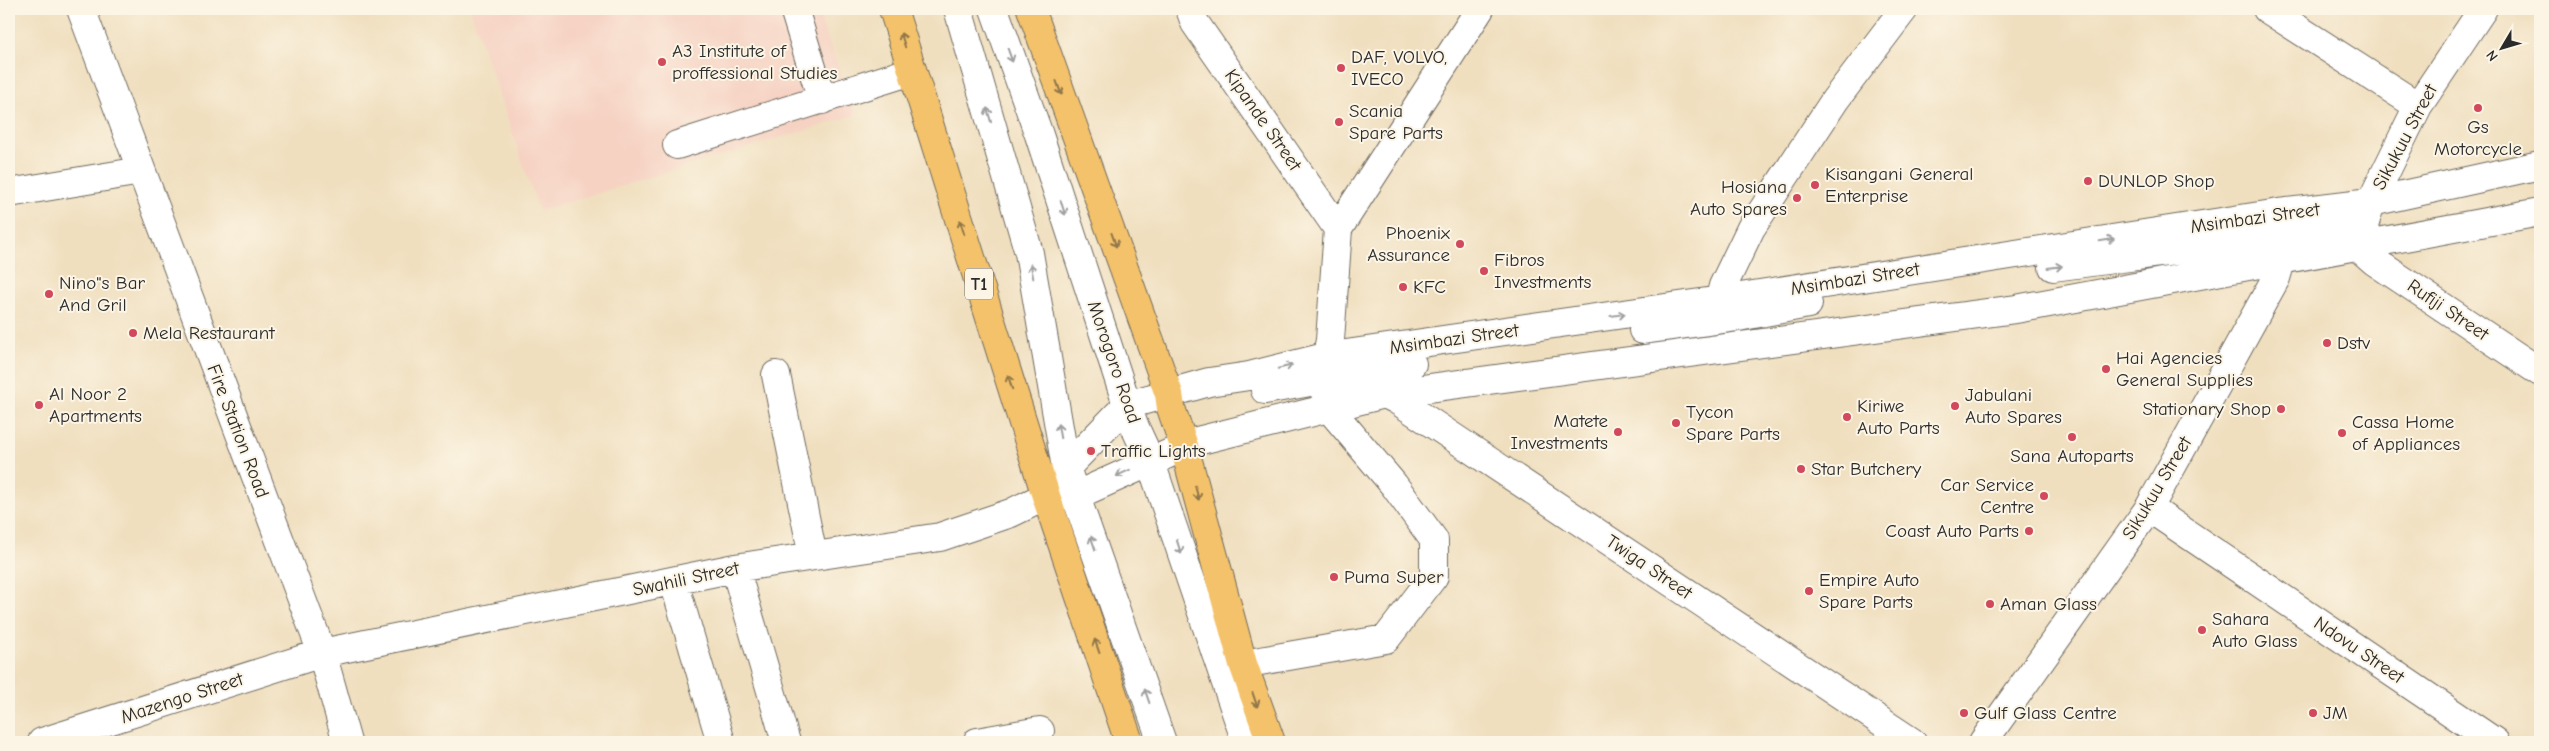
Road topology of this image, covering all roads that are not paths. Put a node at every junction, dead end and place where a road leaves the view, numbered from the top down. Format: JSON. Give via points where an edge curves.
{"nodes":[{"id":1,"x":81,"y":9,"type":"edge"},
{"id":2,"x":794,"y":9,"type":"edge"},
{"id":3,"x":893,"y":9,"type":"edge"},
{"id":4,"x":958,"y":9,"type":"edge"},
{"id":5,"x":994,"y":9,"type":"edge"},
{"id":6,"x":1031,"y":9,"type":"edge"},
{"id":7,"x":1190,"y":9,"type":"edge"},
{"id":8,"x":1480,"y":9,"type":"edge"},
{"id":9,"x":1904,"y":9,"type":"edge"},
{"id":10,"x":2267,"y":9,"type":"edge"},
{"id":11,"x":2483,"y":9,"type":"edge"},
{"id":12,"x":912,"y":71,"type":"junction"},
{"id":13,"x":822,"y":100,"type":"junction"},
{"id":14,"x":2418,"y":106,"type":"junction"},
{"id":15,"x":677,"y":144,"type":"dead end"},
{"id":16,"x":2540,"y":165,"type":"edge"},
{"id":17,"x":141,"y":171,"type":"junction"},
{"id":18,"x":2540,"y":180,"type":"edge"},
{"id":19,"x":9,"y":193,"type":"edge"},
{"id":20,"x":2540,"y":197,"type":"edge"},
{"id":21,"x":2540,"y":212,"type":"edge"},
{"id":22,"x":2364,"y":226,"type":"junction"},
{"id":23,"x":1338,"y":229,"type":"junction"},
{"id":24,"x":2281,"y":241,"type":"junction"},
{"id":25,"x":1712,"y":326,"type":"junction"},
{"id":26,"x":2540,"y":372,"type":"edge"},
{"id":27,"x":776,"y":375,"type":"dead end"},
{"id":28,"x":1325,"y":384,"type":"junction"},
{"id":29,"x":1385,"y":394,"type":"junction"},
{"id":30,"x":1170,"y":401,"type":"junction"},
{"id":31,"x":1130,"y":414,"type":"junction"},
{"id":32,"x":1182,"y":441,"type":"junction"},
{"id":33,"x":1148,"y":456,"type":"junction"},
{"id":34,"x":1066,"y":468,"type":"junction"},
{"id":35,"x":1077,"y":495,"type":"junction"},
{"id":36,"x":1046,"y":496,"type":"junction"},
{"id":37,"x":2149,"y":508,"type":"junction"},
{"id":38,"x":813,"y":556,"type":"junction"},
{"id":39,"x":734,"y":568,"type":"junction"},
{"id":40,"x":674,"y":582,"type":"junction"},
{"id":41,"x":322,"y":653,"type":"junction"},
{"id":42,"x":1243,"y":664,"type":"junction"},
{"id":43,"x":1040,"y":731,"type":"dead end"},
{"id":44,"x":42,"y":742,"type":"edge"},
{"id":45,"x":347,"y":742,"type":"edge"},
{"id":46,"x":721,"y":742,"type":"edge"},
{"id":47,"x":786,"y":742,"type":"edge"},
{"id":48,"x":977,"y":742,"type":"edge"},
{"id":49,"x":1130,"y":742,"type":"edge"},
{"id":50,"x":1162,"y":742,"type":"edge"},
{"id":51,"x":1246,"y":742,"type":"edge"},
{"id":52,"x":1271,"y":742,"type":"edge"},
{"id":53,"x":1912,"y":742,"type":"edge"},
{"id":54,"x":1983,"y":742,"type":"edge"},
{"id":55,"x":2495,"y":742,"type":"edge"}],
"edges":[{"from":1,"to":17,"type":"street","name":"Fire Station Road"},
{"from":2,"to":13,"type":"street"},
{"from":12,"to":3,"type":"highway","number":"T1","one_way":true},
{"from":34,"to":4,"type":"street","one_way":true,"via":[[1029,253]]},
{"from":5,"to":31,"type":"street","name":"Morogoro Road","one_way":true,"via":[[1039,135]]},
{"from":6,"to":30,"type":"highway","name":"Morogoro Road","one_way":true},
{"from":7,"to":23,"type":"street","name":"Kipande Street","via":[[1195,22]]},
{"from":8,"to":23,"type":"street"},
{"from":9,"to":25,"type":"street","via":[[1835,100],[1751,228],[1723,286]]},
{"from":10,"to":14,"type":"street"},
{"from":11,"to":14,"type":"street","name":"Sikukuu Street"},
{"from":12,"to":13,"type":"street"},
{"from":36,"to":12,"type":"highway","number":"T1","one_way":true},
{"from":13,"to":15,"type":"street"},
{"from":14,"to":22,"type":"street","name":"Sikukuu Street"},
{"from":16,"to":22,"type":"street","name":"Msimbazi Street"},
{"from":17,"to":19,"type":"street"},
{"from":17,"to":41,"type":"street","name":"Fire Station Road"},
{"from":18,"to":22,"type":"street"},
{"from":20,"to":22,"type":"street"},
{"from":21,"to":22,"type":"street","name":"Msimbazi Street"},
{"from":22,"to":24,"type":"street","name":"Msimbazi Street"},
{"from":22,"to":24,"type":"street","name":"Msimbazi Street"},
{"from":22,"to":26,"type":"street","name":"Rufiji Street","via":[[2374,261]]},
{"from":23,"to":28,"type":"street"},
{"from":25,"to":24,"type":"street","one_way":true,"via":[[1887,290]]},
{"from":24,"to":25,"type":"street","name":"Msimbazi Street","via":[[2016,309]]},
{"from":24,"to":37,"type":"street","name":"Sikukuu Street","via":[[2276,278]]},
{"from":28,"to":25,"type":"street","name":"Msimbazi Street","one_way":true},
{"from":25,"to":28,"type":"street","via":[[1560,353]]},
{"from":25,"to":29,"type":"street","name":"Msimbazi Street"},
{"from":27,"to":38,"type":"street"},
{"from":28,"to":29,"type":"street","name":"Msimbazi Street"},
{"from":30,"to":28,"type":"street","name":"Msimbazi Street","one_way":true,"via":[[1209,382],[1249,376]]},
{"from":28,"to":32,"type":"street","name":"Msimbazi Street"},
{"from":28,"to":42,"type":"street","via":[[1434,540],[1434,576],[1386,639]]},
{"from":29,"to":53,"type":"street","name":"Twiga Street","via":[[1411,408]]},
{"from":30,"to":31,"type":"street","name":"Msimbazi Street"},
{"from":30,"to":32,"type":"highway","name":"Morogoro Road"},
{"from":31,"to":33,"type":"street","name":"Morogoro Road"},
{"from":31,"to":34,"type":"street"},
{"from":31,"to":35,"type":"street","via":[[1124,428]]},
{"from":32,"to":33,"type":"street","name":"Msimbazi Street"},
{"from":32,"to":42,"type":"highway","name":"Morogoro Road","one_way":true},
{"from":33,"to":35,"type":"street","name":"Msimbazi Street","one_way":true},
{"from":33,"to":51,"type":"street","name":"Morogoro Road","one_way":true},
{"from":34,"to":35,"type":"street"},
{"from":34,"to":36,"type":"street"},
{"from":35,"to":36,"type":"street"},
{"from":50,"to":35,"type":"street","one_way":true},
{"from":36,"to":38,"type":"street","name":"Swahili Street","via":[[1010,513],[940,536]]},
{"from":49,"to":36,"type":"highway","number":"T1","one_way":true},
{"from":37,"to":54,"type":"street","name":"Sikukuu Street"},
{"from":37,"to":55,"type":"street","name":"Ndovu Street"},
{"from":38,"to":39,"type":"street","name":"Swahili Street"},
{"from":39,"to":40,"type":"street","name":"Swahili Street"},
{"from":39,"to":47,"type":"street"},
{"from":40,"to":41,"type":"street","name":"Swahili Street"},
{"from":40,"to":46,"type":"street"},
{"from":41,"to":44,"type":"street","name":"Mazengo Street"},
{"from":41,"to":45,"type":"street","name":"Fire Station Road"},
{"from":42,"to":52,"type":"highway","name":"Morogoro Road","one_way":true},
{"from":43,"to":48,"type":"street"}]}
